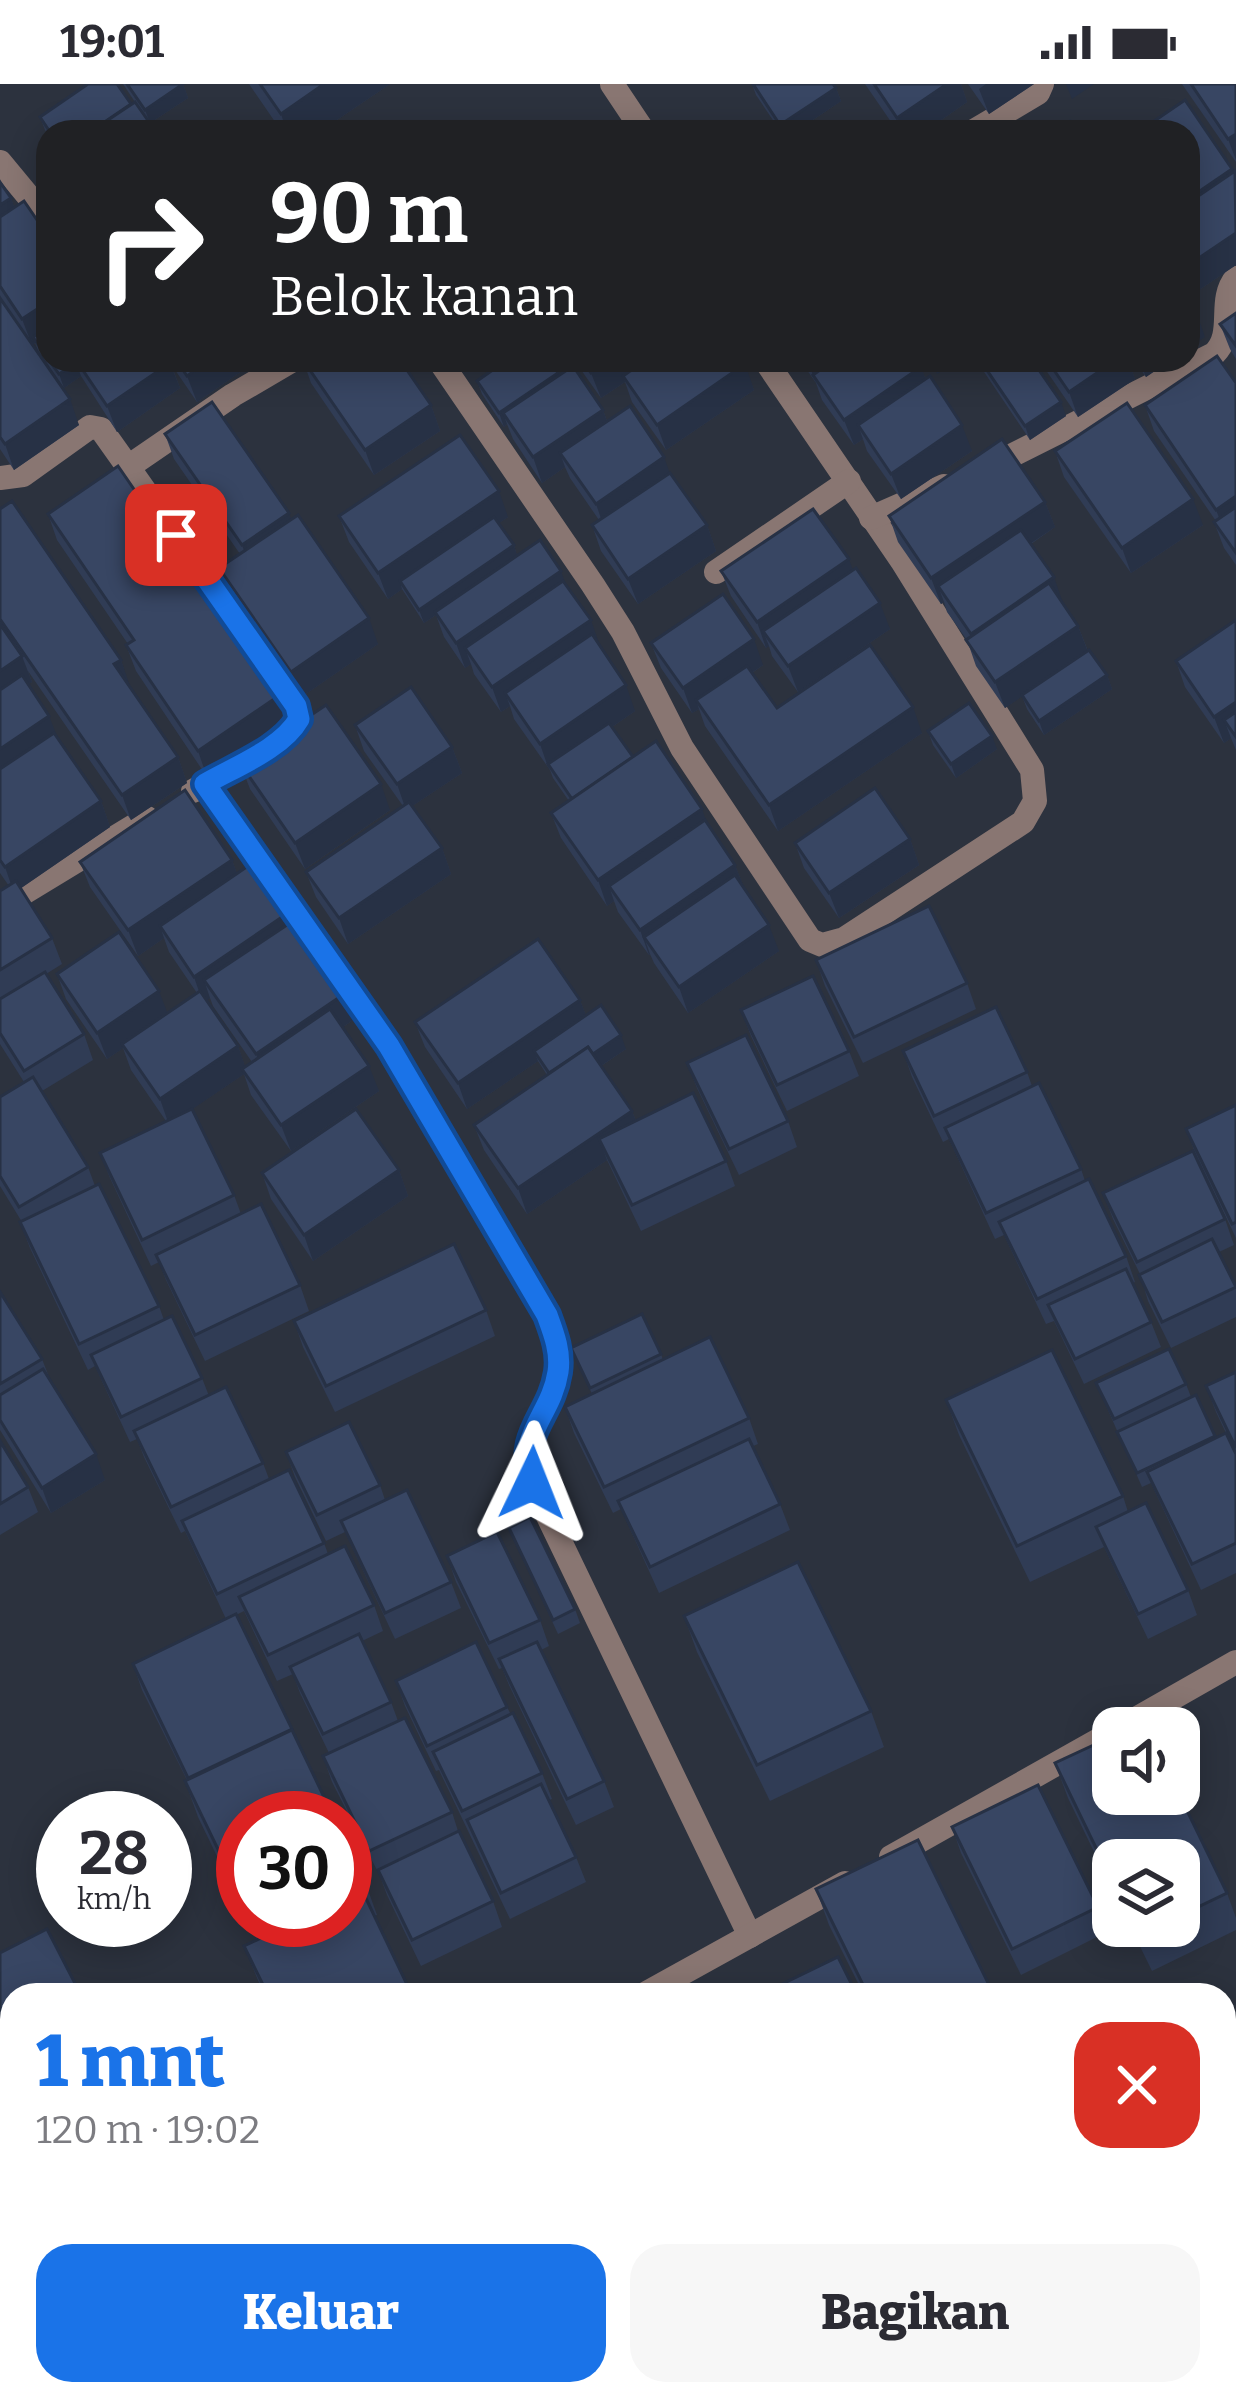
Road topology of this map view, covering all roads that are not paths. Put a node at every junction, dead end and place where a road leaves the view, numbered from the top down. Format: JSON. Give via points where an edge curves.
{"nodes":[{"id":1,"x":612,"y":84,"type":"edge"},
{"id":2,"x":1042,"y":84,"type":"edge"},
{"id":3,"x":636,"y":120,"type":"edge"},
{"id":4,"x":992,"y":120,"type":"edge"},
{"id":5,"x":0,"y":162,"type":"edge"},
{"id":6,"x":36,"y":206,"type":"edge"},
{"id":7,"x":1236,"y":278,"type":"edge"},
{"id":8,"x":1200,"y":361,"type":"edge"},
{"id":9,"x":272,"y":372,"type":"edge"},
{"id":10,"x":448,"y":372,"type":"edge"},
{"id":11,"x":773,"y":372,"type":"edge"},
{"id":12,"x":1178,"y":372,"type":"edge"},
{"id":13,"x":128,"y":467,"type":"junction"},
{"id":14,"x":0,"y":478,"type":"edge"},
{"id":15,"x":849,"y":481,"type":"junction"},
{"id":16,"x":872,"y":518,"type":"junction"},
{"id":17,"x":716,"y":572,"type":"edge"},
{"id":18,"x":205,"y":784,"type":"junction"},
{"id":19,"x":4,"y":896,"type":"edge"},
{"id":20,"x":1236,"y":1663,"type":"edge"},
{"id":21,"x":1157,"y":1707,"type":"edge"},
{"id":22,"x":1092,"y":1744,"type":"edge"},
{"id":23,"x":750,"y":1936,"type":"junction"},
{"id":24,"x":665,"y":1983,"type":"edge"}],
"edges":[{"from":1,"to":3,"type":"street"},
{"from":2,"to":4,"type":"street"},
{"from":5,"to":6,"type":"street"},
{"from":7,"to":8,"type":"street","via":[[1224,345]]},
{"from":9,"to":13,"type":"street"},
{"from":10,"to":16,"type":"street","via":[[613,616],[682,748],[810,940],[822,945],[844,939],[1023,822],[1035,801],[1021,750]]},
{"from":11,"to":15,"type":"street"},
{"from":12,"to":16,"type":"street"},
{"from":13,"to":14,"type":"street","via":[[101,429],[90,427],[23,475]]},
{"from":13,"to":18,"type":"street","via":[[296,706],[294,729]]},
{"from":15,"to":16,"type":"street"},
{"from":15,"to":17,"type":"street"},
{"from":18,"to":19,"type":"street"},
{"from":18,"to":23,"type":"street","via":[[389,1046],[547,1315],[558,1373],[527,1447],[532,1483]]},
{"from":20,"to":21,"type":"street"},
{"from":22,"to":23,"type":"street"},
{"from":23,"to":24,"type":"street"}]}
